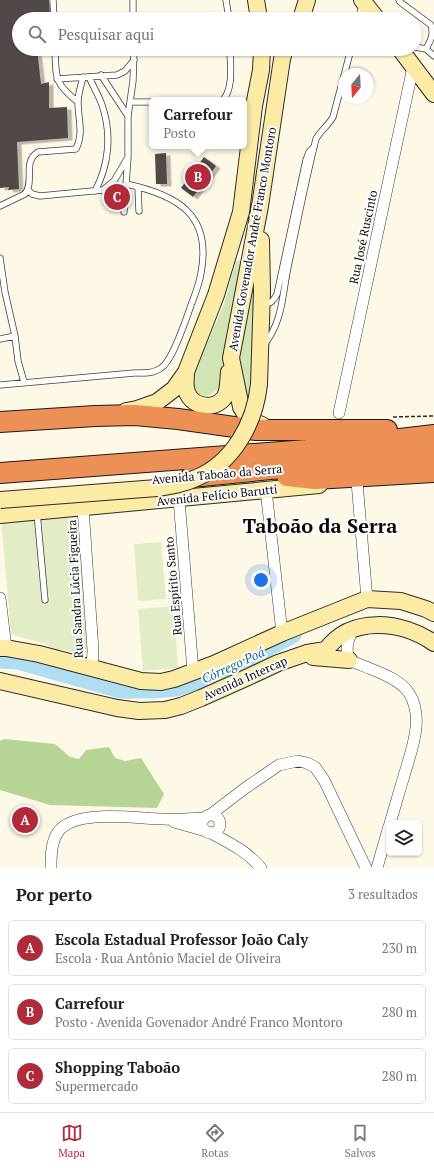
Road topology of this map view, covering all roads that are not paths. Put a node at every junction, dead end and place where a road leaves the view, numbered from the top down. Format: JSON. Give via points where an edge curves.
{"nodes":[{"id":1,"x":53,"y":0,"type":"edge"},
{"id":2,"x":132,"y":0,"type":"edge"},
{"id":3,"x":226,"y":0,"type":"edge"},
{"id":4,"x":256,"y":0,"type":"edge"},
{"id":5,"x":307,"y":0,"type":"edge"},
{"id":6,"x":363,"y":0,"type":"edge"},
{"id":7,"x":399,"y":0,"type":"edge"},
{"id":8,"x":54,"y":12,"type":"edge"},
{"id":9,"x":132,"y":12,"type":"edge"},
{"id":10,"x":228,"y":12,"type":"edge"},
{"id":11,"x":258,"y":12,"type":"edge"},
{"id":12,"x":303,"y":12,"type":"edge"},
{"id":13,"x":360,"y":12,"type":"edge"},
{"id":14,"x":372,"y":12,"type":"edge"},
{"id":15,"x":413,"y":12,"type":"edge"},
{"id":16,"x":422,"y":18,"type":"edge"},
{"id":17,"x":422,"y":48,"type":"edge"},
{"id":18,"x":426,"y":49,"type":"junction"},
{"id":19,"x":55,"y":56,"type":"edge"},
{"id":20,"x":134,"y":56,"type":"edge"},
{"id":21,"x":230,"y":56,"type":"edge"},
{"id":22,"x":262,"y":56,"type":"edge"},
{"id":23,"x":283,"y":56,"type":"edge"},
{"id":24,"x":349,"y":56,"type":"edge"},
{"id":25,"x":406,"y":56,"type":"edge"},
{"id":26,"x":434,"y":56,"type":"edge"},
{"id":27,"x":134,"y":60,"type":"junction"},
{"id":28,"x":413,"y":67,"type":"junction"},
{"id":29,"x":101,"y":75,"type":"junction"},
{"id":30,"x":86,"y":77,"type":"junction"},
{"id":31,"x":57,"y":80,"type":"junction"},
{"id":32,"x":434,"y":94,"type":"edge"},
{"id":33,"x":225,"y":97,"type":"edge"},
{"id":34,"x":78,"y":102,"type":"junction"},
{"id":35,"x":130,"y":102,"type":"junction"},
{"id":36,"x":149,"y":102,"type":"edge"},
{"id":37,"x":128,"y":116,"type":"junction"},
{"id":38,"x":315,"y":146,"type":"junction"},
{"id":39,"x":128,"y":157,"type":"junction"},
{"id":40,"x":126,"y":184,"type":"junction"},
{"id":41,"x":138,"y":187,"type":"junction"},
{"id":42,"x":28,"y":190,"type":"junction"},
{"id":43,"x":103,"y":190,"type":"junction"},
{"id":44,"x":96,"y":191,"type":"junction"},
{"id":45,"x":0,"y":206,"type":"edge"},
{"id":46,"x":260,"y":206,"type":"junction"},
{"id":47,"x":139,"y":211,"type":"dead end"},
{"id":48,"x":0,"y":258,"type":"edge"},
{"id":49,"x":261,"y":304,"type":"junction"},
{"id":50,"x":15,"y":336,"type":"junction"},
{"id":51,"x":0,"y":339,"type":"edge"},
{"id":52,"x":260,"y":349,"type":"junction"},
{"id":53,"x":231,"y":358,"type":"junction"},
{"id":54,"x":186,"y":372,"type":"junction"},
{"id":55,"x":24,"y":382,"type":"junction"},
{"id":56,"x":0,"y":385,"type":"edge"},
{"id":57,"x":338,"y":413,"type":"dead end"},
{"id":58,"x":95,"y":416,"type":"junction"},
{"id":59,"x":0,"y":422,"type":"edge"},
{"id":60,"x":278,"y":430,"type":"junction"},
{"id":61,"x":434,"y":435,"type":"edge"},
{"id":62,"x":434,"y":453,"type":"edge"},
{"id":63,"x":251,"y":471,"type":"junction"},
{"id":64,"x":434,"y":472,"type":"edge"},
{"id":65,"x":0,"y":473,"type":"edge"},
{"id":66,"x":434,"y":479,"type":"edge"},
{"id":67,"x":357,"y":482,"type":"junction"},
{"id":68,"x":266,"y":490,"type":"junction"},
{"id":69,"x":0,"y":492,"type":"edge"},
{"id":70,"x":179,"y":499,"type":"junction"},
{"id":71,"x":0,"y":500,"type":"edge"},
{"id":72,"x":83,"y":508,"type":"junction"},
{"id":73,"x":37,"y":512,"type":"junction"},
{"id":74,"x":0,"y":515,"type":"edge"},
{"id":75,"x":0,"y":598,"type":"edge"},
{"id":76,"x":367,"y":599,"type":"junction"},
{"id":77,"x":46,"y":600,"type":"dead end"},
{"id":78,"x":434,"y":613,"type":"edge"},
{"id":79,"x":353,"y":629,"type":"junction"},
{"id":80,"x":282,"y":633,"type":"junction"},
{"id":81,"x":434,"y":643,"type":"edge"},
{"id":82,"x":3,"y":648,"type":"edge"},
{"id":83,"x":326,"y":650,"type":"junction"},
{"id":84,"x":297,"y":656,"type":"junction"},
{"id":85,"x":349,"y":660,"type":"junction"},
{"id":86,"x":92,"y":669,"type":"junction"},
{"id":87,"x":193,"y":671,"type":"junction"},
{"id":88,"x":0,"y":681,"type":"edge"},
{"id":89,"x":164,"y":819,"type":"junction"},
{"id":90,"x":213,"y":820,"type":"junction"},
{"id":91,"x":391,"y":820,"type":"edge"},
{"id":92,"x":207,"y":832,"type":"junction"},
{"id":93,"x":386,"y":836,"type":"edge"},
{"id":94,"x":233,"y":844,"type":"junction"},
{"id":95,"x":51,"y":868,"type":"edge"},
{"id":96,"x":261,"y":868,"type":"edge"},
{"id":97,"x":366,"y":868,"type":"edge"},
{"id":98,"x":377,"y":868,"type":"edge"}],
"edges":[{"from":1,"to":8,"type":"lane"},
{"from":2,"to":9,"type":"lane"},
{"from":3,"to":10,"type":"lane"},
{"from":4,"to":11,"type":"main road"},
{"from":5,"to":12,"type":"main road"},
{"from":6,"to":13,"type":"lane"},
{"from":6,"to":14,"type":"main road"},
{"from":7,"to":15,"type":"lane"},
{"from":16,"to":18,"type":"lane","via":[[434,30]]},
{"from":17,"to":18,"type":"lane"},
{"from":18,"to":26,"type":"lane"},
{"from":19,"to":31,"type":"lane"},
{"from":20,"to":27,"type":"lane"},
{"from":21,"to":33,"type":"lane","via":[[231,77]]},
{"from":22,"to":54,"type":"main road","name":"Avenida Govenador André Franco Montoro","via":[[241,212],[216,295]]},
{"from":23,"to":46,"type":"main road","name":"Avenida Govenador André Franco Montoro"},
{"from":24,"to":38,"type":"lane","via":[[333,117],[319,134]]},
{"from":25,"to":28,"type":"main road"},
{"from":27,"to":29,"type":"lane","via":[[117,75]]},
{"from":27,"to":35,"type":"lane"},
{"from":28,"to":32,"type":"main road"},
{"from":28,"to":57,"type":"street","name":"Rua José Ruscinto"},
{"from":29,"to":30,"type":"lane"},
{"from":29,"to":37,"type":"lane"},
{"from":30,"to":31,"type":"lane"},
{"from":30,"to":34,"type":"lane","via":[[78,92]]},
{"from":30,"to":44,"type":"lane","via":[[102,106],[106,121],[107,162]]},
{"from":31,"to":34,"type":"lane","via":[[66,93]]},
{"from":34,"to":42,"type":"lane","via":[[81,130],[76,149],[38,152],[33,155],[29,164]]},
{"from":35,"to":36,"type":"lane"},
{"from":35,"to":37,"type":"lane"},
{"from":37,"to":39,"type":"lane"},
{"from":38,"to":49,"type":"lane","via":[[306,160],[277,294],[271,302]]},
{"from":38,"to":52,"type":"lane","via":[[280,314],[271,336]]},
{"from":39,"to":40,"type":"lane"},
{"from":39,"to":43,"type":"lane","via":[[114,181]]},
{"from":40,"to":41,"type":"lane"},
{"from":40,"to":43,"type":"lane","via":[[124,210],[116,197]]},
{"from":41,"to":47,"type":"lane"},
{"from":41,"to":55,"type":"lane","via":[[159,193],[186,210],[198,223],[203,241],[201,275],[168,361],[161,369],[150,373]]},
{"from":42,"to":44,"type":"lane","via":[[40,196]]},
{"from":42,"to":45,"type":"lane"},
{"from":43,"to":44,"type":"lane"},
{"from":46,"to":49,"type":"main road"},
{"from":46,"to":53,"type":"main road","name":"Avenida Govenador André Franco Montoro"},
{"from":48,"to":50,"type":"lane"},
{"from":49,"to":52,"type":"main road"},
{"from":50,"to":51,"type":"lane"},
{"from":50,"to":55,"type":"lane"},
{"from":52,"to":71,"type":"main road","bridge":true,"via":[[255,408],[246,430],[229,454],[217,466],[198,478],[157,488]]},
{"from":53,"to":54,"type":"main road","via":[[226,395],[216,404],[198,404],[190,398],[186,388]]},
{"from":53,"to":60,"type":"main road","name":"Avenida Govenador André Franco Montoro","via":[[241,407],[247,417]]},
{"from":54,"to":58,"type":"main road","name":"Avenida Govenador André Franco Montoro","via":[[174,389],[157,402],[137,409]]},
{"from":55,"to":56,"type":"lane"},
{"from":58,"to":59,"type":"highway"},
{"from":58,"to":60,"type":"highway","via":[[151,416],[256,430]]},
{"from":60,"to":61,"type":"highway","via":[[417,430]]},
{"from":61,"to":65,"type":"highway","name":"Avenida Taboão da Serra","via":[[291,451]]},
{"from":62,"to":63,"type":"highway","name":"Avenida Taboão da Serra"},
{"from":63,"to":64,"type":"highway","via":[[315,479]]},
{"from":63,"to":69,"type":"highway","name":"Avenida Taboão da Serra","via":[[109,485]]},
{"from":66,"to":67,"type":"main road","name":"Avenida Felício Barutti"},
{"from":67,"to":68,"type":"main road","name":"Avenida Felício Barutti"},
{"from":67,"to":76,"type":"street"},
{"from":68,"to":70,"type":"main road","name":"Avenida Felício Barutti"},
{"from":68,"to":80,"type":"street"},
{"from":70,"to":72,"type":"main road","name":"Avenida Felício Barutti"},
{"from":70,"to":87,"type":"street","name":"Rua Espírito Santo"},
{"from":72,"to":73,"type":"main road","name":"Avenida Felício Barutti"},
{"from":72,"to":86,"type":"street","name":"Rua Sandra Lúcia Figueira","via":[[93,644]]},
{"from":73,"to":74,"type":"main road","name":"Avenida Felício Barutti"},
{"from":73,"to":77,"type":"lane"},
{"from":75,"to":82,"type":"street"},
{"from":76,"to":78,"type":"main road","via":[[401,601]]},
{"from":76,"to":80,"type":"main road"},
{"from":79,"to":81,"type":"main road","via":[[376,624],[386,625]]},
{"from":79,"to":83,"type":"main road"},
{"from":79,"to":85,"type":"street","via":[[347,642],[346,653]]},
{"from":80,"to":87,"type":"main road"},
{"from":82,"to":86,"type":"main road","via":[[39,654]]},
{"from":83,"to":84,"type":"main road","name":"Avenida Intercap"},
{"from":83,"to":85,"type":"street","via":[[332,655]]},
{"from":84,"to":85,"type":"main road"},
{"from":84,"to":88,"type":"main road","name":"Avenida Intercap","via":[[201,698],[165,710],[140,712],[117,708]]},
{"from":85,"to":91,"type":"street","via":[[400,684],[409,693],[415,705],[416,732],[413,747]]},
{"from":86,"to":87,"type":"main road","via":[[141,681],[161,682]]},
{"from":89,"to":90,"type":"street"},
{"from":89,"to":92,"type":"street"},
{"from":89,"to":95,"type":"street","via":[[92,817],[76,820],[57,832],[53,841]]},
{"from":90,"to":92,"type":"street","via":[[202,826]]},
{"from":90,"to":94,"type":"street"},
{"from":90,"to":97,"type":"street","via":[[244,789],[279,765],[298,761],[307,763],[315,767],[324,780]]},
{"from":92,"to":94,"type":"street"},
{"from":93,"to":98,"type":"street"},
{"from":94,"to":96,"type":"street"}]}
